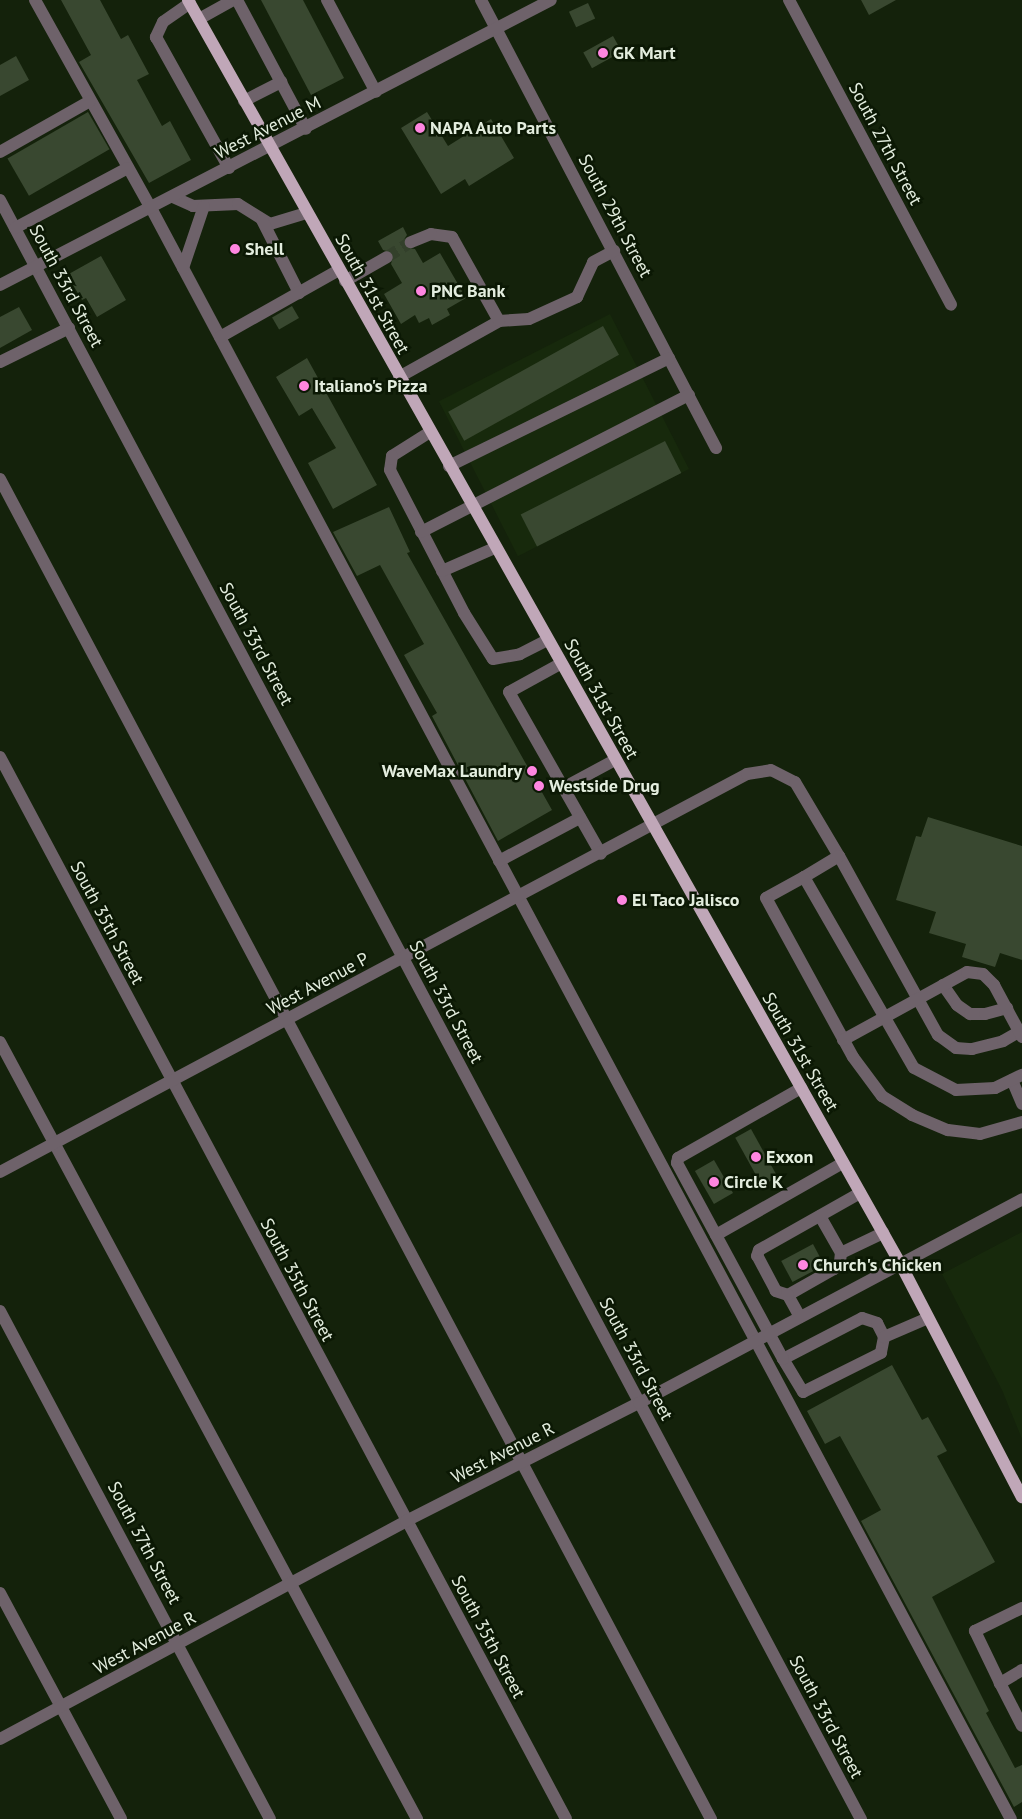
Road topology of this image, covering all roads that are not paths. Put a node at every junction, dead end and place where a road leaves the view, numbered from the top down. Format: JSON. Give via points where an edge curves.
{"nodes":[{"id":1,"x":35,"y":0,"type":"edge"},
{"id":2,"x":233,"y":0,"type":"edge"},
{"id":3,"x":237,"y":0,"type":"edge"},
{"id":4,"x":326,"y":0,"type":"edge"},
{"id":5,"x":481,"y":0,"type":"edge"},
{"id":6,"x":551,"y":0,"type":"edge"},
{"id":7,"x":789,"y":0,"type":"edge"},
{"id":8,"x":189,"y":2,"type":"edge"},
{"id":9,"x":199,"y":19,"type":"junction"},
{"id":10,"x":497,"y":30,"type":"junction"},
{"id":11,"x":281,"y":82,"type":"junction"},
{"id":12,"x":376,"y":92,"type":"junction"},
{"id":13,"x":90,"y":101,"type":"junction"},
{"id":14,"x":244,"y":101,"type":"junction"},
{"id":15,"x":306,"y":129,"type":"junction"},
{"id":16,"x":270,"y":148,"type":"junction"},
{"id":17,"x":0,"y":152,"type":"edge"},
{"id":18,"x":128,"y":168,"type":"junction"},
{"id":19,"x":229,"y":168,"type":"junction"},
{"id":20,"x":173,"y":197,"type":"junction"},
{"id":21,"x":0,"y":200,"type":"edge"},
{"id":22,"x":204,"y":206,"type":"junction"},
{"id":23,"x":151,"y":208,"type":"junction"},
{"id":24,"x":306,"y":213,"type":"junction"},
{"id":25,"x":262,"y":220,"type":"junction"},
{"id":26,"x":15,"y":228,"type":"junction"},
{"id":27,"x":411,"y":242,"type":"tunnel mouth"},
{"id":28,"x":614,"y":251,"type":"junction"},
{"id":29,"x":387,"y":257,"type":"tunnel mouth"},
{"id":30,"x":36,"y":266,"type":"junction"},
{"id":31,"x":183,"y":268,"type":"junction"},
{"id":32,"x":342,"y":276,"type":"junction"},
{"id":33,"x":0,"y":286,"type":"edge"},
{"id":34,"x":299,"y":293,"type":"junction"},
{"id":35,"x":951,"y":305,"type":"dead end"},
{"id":36,"x":499,"y":322,"type":"junction"},
{"id":37,"x":69,"y":328,"type":"junction"},
{"id":38,"x":220,"y":337,"type":"junction"},
{"id":39,"x":669,"y":358,"type":"junction"},
{"id":40,"x":0,"y":362,"type":"edge"},
{"id":41,"x":399,"y":378,"type":"junction"},
{"id":42,"x":689,"y":396,"type":"junction"},
{"id":43,"x":430,"y":432,"type":"junction"},
{"id":44,"x":716,"y":448,"type":"dead end"},
{"id":45,"x":449,"y":466,"type":"junction"},
{"id":46,"x":0,"y":479,"type":"edge"},
{"id":47,"x":473,"y":508,"type":"junction"},
{"id":48,"x":421,"y":532,"type":"junction"},
{"id":49,"x":495,"y":548,"type":"junction"},
{"id":50,"x":442,"y":571,"type":"junction"},
{"id":51,"x":547,"y":640,"type":"junction"},
{"id":52,"x":560,"y":664,"type":"junction"},
{"id":53,"x":0,"y":757,"type":"edge"},
{"id":54,"x":614,"y":760,"type":"junction"},
{"id":55,"x":563,"y":788,"type":"junction"},
{"id":56,"x":580,"y":818,"type":"junction"},
{"id":57,"x":652,"y":826,"type":"junction"},
{"id":58,"x":600,"y":854,"type":"junction"},
{"id":59,"x":839,"y":856,"type":"junction"},
{"id":60,"x":499,"y":861,"type":"junction"},
{"id":61,"x":804,"y":877,"type":"junction"},
{"id":62,"x":518,"y":897,"type":"junction"},
{"id":63,"x":403,"y":958,"type":"junction"},
{"id":64,"x":943,"y":985,"type":"junction"},
{"id":65,"x":917,"y":999,"type":"junction"},
{"id":66,"x":1008,"y":1008,"type":"junction"},
{"id":67,"x":884,"y":1018,"type":"junction"},
{"id":68,"x":286,"y":1021,"type":"junction"},
{"id":69,"x":1021,"y":1033,"type":"edge"},
{"id":70,"x":843,"y":1040,"type":"junction"},
{"id":71,"x":0,"y":1042,"type":"edge"},
{"id":72,"x":1017,"y":1077,"type":"edge"},
{"id":73,"x":171,"y":1081,"type":"junction"},
{"id":74,"x":801,"y":1088,"type":"junction"},
{"id":75,"x":1022,"y":1104,"type":"edge"},
{"id":76,"x":1022,"y":1122,"type":"edge"},
{"id":77,"x":54,"y":1144,"type":"junction"},
{"id":78,"x":843,"y":1163,"type":"junction"},
{"id":79,"x":0,"y":1172,"type":"edge"},
{"id":80,"x":860,"y":1193,"type":"junction"},
{"id":81,"x":1022,"y":1199,"type":"edge"},
{"id":82,"x":820,"y":1216,"type":"junction"},
{"id":83,"x":883,"y":1233,"type":"junction"},
{"id":84,"x":716,"y":1235,"type":"junction"},
{"id":85,"x":840,"y":1254,"type":"junction"},
{"id":86,"x":900,"y":1263,"type":"junction"},
{"id":87,"x":788,"y":1295,"type":"junction"},
{"id":88,"x":0,"y":1311,"type":"edge"},
{"id":89,"x":800,"y":1317,"type":"junction"},
{"id":90,"x":928,"y":1318,"type":"junction"},
{"id":91,"x":769,"y":1334,"type":"junction"},
{"id":92,"x":884,"y":1338,"type":"junction"},
{"id":93,"x":754,"y":1342,"type":"junction"},
{"id":94,"x":782,"y":1359,"type":"junction"},
{"id":95,"x":639,"y":1403,"type":"junction"},
{"id":96,"x":522,"y":1463,"type":"junction"},
{"id":97,"x":1022,"y":1497,"type":"edge"},
{"id":98,"x":406,"y":1521,"type":"junction"},
{"id":99,"x":290,"y":1584,"type":"junction"},
{"id":100,"x":0,"y":1593,"type":"edge"},
{"id":101,"x":1022,"y":1608,"type":"edge"},
{"id":102,"x":178,"y":1646,"type":"junction"},
{"id":103,"x":1022,"y":1670,"type":"edge"},
{"id":104,"x":1000,"y":1683,"type":"junction"},
{"id":105,"x":61,"y":1707,"type":"junction"},
{"id":106,"x":1022,"y":1726,"type":"edge"},
{"id":107,"x":0,"y":1739,"type":"edge"},
{"id":108,"x":121,"y":1819,"type":"edge"},
{"id":109,"x":270,"y":1819,"type":"edge"},
{"id":110,"x":417,"y":1819,"type":"edge"},
{"id":111,"x":566,"y":1819,"type":"edge"},
{"id":112,"x":711,"y":1819,"type":"edge"},
{"id":113,"x":861,"y":1819,"type":"edge"},
{"id":114,"x":1010,"y":1819,"type":"edge"}],
"edges":[{"from":1,"to":13,"type":"street"},
{"from":2,"to":9,"type":"street"},
{"from":3,"to":11,"type":"street"},
{"from":4,"to":12,"type":"street"},
{"from":5,"to":10,"type":"street","name":"South 29th Street"},
{"from":6,"to":10,"type":"street","name":"West Avenue M"},
{"from":7,"to":35,"type":"street","name":"South 27th Street"},
{"from":8,"to":9,"type":"main road","name":"South 31st Street"},
{"from":8,"to":19,"type":"street","via":[[164,22],[156,37]]},
{"from":9,"to":14,"type":"main road","name":"South 31st Street"},
{"from":10,"to":12,"type":"street","name":"West Avenue M"},
{"from":10,"to":28,"type":"street","name":"South 29th Street"},
{"from":11,"to":14,"type":"street"},
{"from":11,"to":15,"type":"street"},
{"from":12,"to":15,"type":"street","name":"West Avenue M"},
{"from":13,"to":17,"type":"street"},
{"from":13,"to":18,"type":"street"},
{"from":14,"to":16,"type":"main road","name":"South 31st Street"},
{"from":15,"to":16,"type":"street","name":"West Avenue M"},
{"from":16,"to":19,"type":"street","name":"West Avenue M"},
{"from":16,"to":24,"type":"main road","name":"South 31st Street"},
{"from":18,"to":23,"type":"street"},
{"from":18,"to":26,"type":"street"},
{"from":19,"to":20,"type":"street","name":"West Avenue M"},
{"from":20,"to":22,"type":"street","via":[[188,205]]},
{"from":20,"to":23,"type":"street","name":"West Avenue M"},
{"from":21,"to":26,"type":"street","name":"South 33rd Street"},
{"from":22,"to":25,"type":"street","via":[[238,204]]},
{"from":22,"to":31,"type":"street"},
{"from":23,"to":30,"type":"street","name":"West Avenue M"},
{"from":23,"to":31,"type":"street"},
{"from":24,"to":25,"type":"street","via":[[274,224]]},
{"from":24,"to":32,"type":"main road","name":"South 31st Street"},
{"from":25,"to":34,"type":"street"},
{"from":26,"to":30,"type":"street","name":"South 33rd Street"},
{"from":27,"to":36,"type":"street","via":[[431,234],[452,237]]},
{"from":28,"to":36,"type":"street","via":[[593,262],[577,297],[529,320]]},
{"from":28,"to":39,"type":"street","name":"South 29th Street"},
{"from":29,"to":32,"type":"street"},
{"from":30,"to":33,"type":"street","name":"West Avenue M"},
{"from":30,"to":37,"type":"street","name":"South 33rd Street"},
{"from":31,"to":38,"type":"street"},
{"from":32,"to":34,"type":"street"},
{"from":32,"to":41,"type":"main road","name":"South 31st Street"},
{"from":34,"to":38,"type":"street"},
{"from":36,"to":41,"type":"street"},
{"from":37,"to":40,"type":"street"},
{"from":37,"to":63,"type":"street","name":"South 33rd Street"},
{"from":38,"to":60,"type":"street"},
{"from":39,"to":42,"type":"street","name":"South 29th Street"},
{"from":39,"to":45,"type":"street"},
{"from":41,"to":43,"type":"main road","name":"South 31st Street"},
{"from":42,"to":44,"type":"street","name":"South 29th Street"},
{"from":42,"to":47,"type":"street"},
{"from":43,"to":45,"type":"main road","name":"South 31st Street"},
{"from":43,"to":48,"type":"street","via":[[392,456],[390,470]]},
{"from":45,"to":47,"type":"main road","name":"South 31st Street"},
{"from":46,"to":68,"type":"street","via":[[136,731]]},
{"from":47,"to":48,"type":"street"},
{"from":47,"to":49,"type":"main road","name":"South 31st Street"},
{"from":48,"to":50,"type":"street"},
{"from":49,"to":50,"type":"street"},
{"from":49,"to":51,"type":"main road","name":"South 31st Street"},
{"from":50,"to":51,"type":"street","via":[[493,659],[520,654]]},
{"from":51,"to":52,"type":"main road","name":"South 31st Street"},
{"from":52,"to":54,"type":"main road","name":"South 31st Street"},
{"from":52,"to":55,"type":"street","via":[[509,692]]},
{"from":53,"to":73,"type":"street","name":"South 35th Street"},
{"from":54,"to":55,"type":"street"},
{"from":54,"to":57,"type":"main road","name":"South 31st Street"},
{"from":55,"to":56,"type":"street"},
{"from":56,"to":58,"type":"street"},
{"from":56,"to":60,"type":"street"},
{"from":57,"to":58,"type":"street","name":"West Avenue P"},
{"from":57,"to":59,"type":"street","name":"West Avenue P","via":[[747,774],[771,770],[795,782]]},
{"from":57,"to":74,"type":"main road","name":"South 31st Street"},
{"from":58,"to":62,"type":"street","name":"West Avenue P"},
{"from":59,"to":61,"type":"street"},
{"from":59,"to":65,"type":"street","name":"West Avenue P"},
{"from":60,"to":62,"type":"street"},
{"from":61,"to":67,"type":"street"},
{"from":61,"to":70,"type":"street","via":[[766,898]]},
{"from":62,"to":63,"type":"street","name":"West Avenue P"},
{"from":62,"to":93,"type":"street"},
{"from":63,"to":68,"type":"street","name":"West Avenue P"},
{"from":63,"to":95,"type":"street","name":"South 33rd Street"},
{"from":64,"to":65,"type":"street"},
{"from":64,"to":66,"type":"street","via":[[957,1005],[970,1014]]},
{"from":64,"to":66,"type":"street","via":[[967,972],[983,974]]},
{"from":65,"to":67,"type":"street"},
{"from":65,"to":69,"type":"street","name":"West Avenue P","via":[[938,1035],[956,1048],[984,1047]]},
{"from":66,"to":69,"type":"street"},
{"from":67,"to":70,"type":"street"},
{"from":67,"to":72,"type":"street","via":[[914,1068],[956,1090],[995,1088]]},
{"from":68,"to":73,"type":"street","name":"West Avenue P"},
{"from":68,"to":96,"type":"street"},
{"from":70,"to":76,"type":"street","via":[[882,1096],[912,1115],[948,1130],[980,1134]]},
{"from":71,"to":77,"type":"street"},
{"from":72,"to":75,"type":"street"},
{"from":73,"to":77,"type":"street","name":"West Avenue P"},
{"from":73,"to":98,"type":"street","name":"South 35th Street"},
{"from":74,"to":78,"type":"main road","name":"South 31st Street"},
{"from":74,"to":84,"type":"street","via":[[678,1158],[677,1163]]},
{"from":77,"to":79,"type":"street","name":"West Avenue P"},
{"from":77,"to":99,"type":"street"},
{"from":78,"to":80,"type":"main road","name":"South 31st Street"},
{"from":78,"to":84,"type":"street"},
{"from":80,"to":82,"type":"street"},
{"from":80,"to":83,"type":"main road","name":"South 31st Street"},
{"from":81,"to":86,"type":"street","name":"West Avenue R"},
{"from":82,"to":85,"type":"street"},
{"from":82,"to":87,"type":"street","via":[[759,1250],[757,1256],[776,1291]]},
{"from":83,"to":85,"type":"street"},
{"from":83,"to":86,"type":"main road","name":"South 31st Street"},
{"from":84,"to":91,"type":"street"},
{"from":85,"to":87,"type":"street","via":[[834,1270]]},
{"from":86,"to":89,"type":"street","name":"West Avenue R"},
{"from":86,"to":90,"type":"main road","name":"South 31st Street"},
{"from":87,"to":89,"type":"street"},
{"from":88,"to":102,"type":"street","name":"South 37th Street"},
{"from":89,"to":91,"type":"street","name":"West Avenue R"},
{"from":90,"to":92,"type":"street"},
{"from":90,"to":97,"type":"main road","name":"South 31st Street"},
{"from":91,"to":93,"type":"street","name":"West Avenue R"},
{"from":91,"to":94,"type":"street"},
{"from":92,"to":94,"type":"street","via":[[877,1323],[862,1318]]},
{"from":92,"to":94,"type":"street","via":[[881,1353],[802,1392]]},
{"from":93,"to":95,"type":"street","name":"West Avenue R"},
{"from":93,"to":114,"type":"street"},
{"from":95,"to":96,"type":"street","name":"West Avenue R"},
{"from":95,"to":113,"type":"street","name":"South 33rd Street"},
{"from":96,"to":98,"type":"street","name":"West Avenue R"},
{"from":96,"to":112,"type":"street"},
{"from":98,"to":99,"type":"street","name":"West Avenue R"},
{"from":98,"to":111,"type":"street","name":"South 35th Street"},
{"from":99,"to":102,"type":"street","name":"West Avenue R"},
{"from":99,"to":110,"type":"street"},
{"from":100,"to":105,"type":"street"},
{"from":101,"to":104,"type":"street","via":[[975,1631]]},
{"from":102,"to":105,"type":"street","name":"West Avenue R"},
{"from":102,"to":109,"type":"street","name":"South 37th Street"},
{"from":103,"to":104,"type":"street"},
{"from":104,"to":106,"type":"street"},
{"from":105,"to":107,"type":"street","name":"West Avenue R"},
{"from":105,"to":108,"type":"street"}]}
